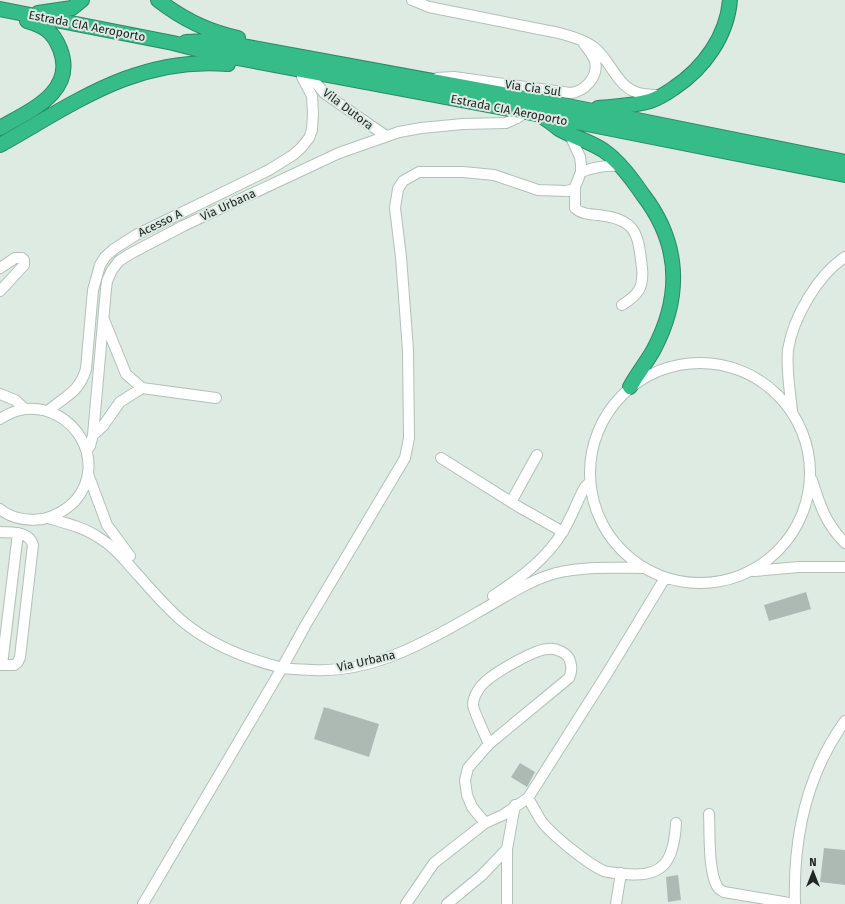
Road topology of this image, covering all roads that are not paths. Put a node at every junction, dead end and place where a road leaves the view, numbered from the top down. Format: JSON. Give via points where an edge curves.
{"nodes":[{"id":1,"x":82,"y":0,"type":"edge"},
{"id":2,"x":158,"y":0,"type":"edge"},
{"id":3,"x":412,"y":0,"type":"edge"},
{"id":4,"x":730,"y":0,"type":"edge"},
{"id":5,"x":0,"y":10,"type":"edge"},
{"id":6,"x":26,"y":14,"type":"junction"},
{"id":7,"x":579,"y":39,"type":"junction"},
{"id":8,"x":173,"y":43,"type":"junction"},
{"id":9,"x":390,"y":73,"type":"junction"},
{"id":10,"x":338,"y":77,"type":"junction"},
{"id":11,"x":307,"y":78,"type":"junction"},
{"id":12,"x":422,"y":79,"type":"junction"},
{"id":13,"x":664,"y":95,"type":"junction"},
{"id":14,"x":585,"y":110,"type":"junction"},
{"id":15,"x":526,"y":112,"type":"junction"},
{"id":16,"x":541,"y":115,"type":"junction"},
{"id":17,"x":0,"y":128,"type":"edge"},
{"id":18,"x":569,"y":133,"type":"junction"},
{"id":19,"x":386,"y":136,"type":"junction"},
{"id":20,"x":0,"y":145,"type":"edge"},
{"id":21,"x":845,"y":162,"type":"edge"},
{"id":22,"x":620,"y":166,"type":"junction"},
{"id":23,"x":581,"y":172,"type":"junction"},
{"id":24,"x":845,"y":175,"type":"edge"},
{"id":25,"x":575,"y":189,"type":"junction"},
{"id":26,"x":845,"y":257,"type":"edge"},
{"id":27,"x":0,"y":268,"type":"edge"},
{"id":28,"x":0,"y":291,"type":"edge"},
{"id":29,"x":622,"y":305,"type":"dead end"},
{"id":30,"x":103,"y":316,"type":"junction"},
{"id":31,"x":630,"y":387,"type":"junction"},
{"id":32,"x":142,"y":388,"type":"junction"},
{"id":33,"x":0,"y":394,"type":"edge"},
{"id":34,"x":216,"y":398,"type":"dead end"},
{"id":35,"x":25,"y":409,"type":"junction"},
{"id":36,"x":48,"y":411,"type":"junction"},
{"id":37,"x":792,"y":412,"type":"junction"},
{"id":38,"x":0,"y":419,"type":"edge"},
{"id":39,"x":93,"y":435,"type":"junction"},
{"id":40,"x":87,"y":450,"type":"junction"},
{"id":41,"x":537,"y":455,"type":"dead end"},
{"id":42,"x":441,"y":458,"type":"dead end"},
{"id":43,"x":88,"y":474,"type":"junction"},
{"id":44,"x":811,"y":478,"type":"junction"},
{"id":45,"x":590,"y":483,"type":"junction"},
{"id":46,"x":511,"y":502,"type":"junction"},
{"id":47,"x":1,"y":512,"type":"edge"},
{"id":48,"x":48,"y":518,"type":"junction"},
{"id":49,"x":110,"y":528,"type":"junction"},
{"id":50,"x":0,"y":532,"type":"edge"},
{"id":51,"x":563,"y":532,"type":"junction"},
{"id":52,"x":18,"y":533,"type":"junction"},
{"id":53,"x":100,"y":537,"type":"junction"},
{"id":54,"x":845,"y":543,"type":"edge"},
{"id":55,"x":845,"y":567,"type":"edge"},
{"id":56,"x":643,"y":568,"type":"junction"},
{"id":57,"x":752,"y":571,"type":"junction"},
{"id":58,"x":665,"y":578,"type":"junction"},
{"id":59,"x":1,"y":665,"type":"edge"},
{"id":60,"x":283,"y":665,"type":"junction"},
{"id":61,"x":845,"y":721,"type":"edge"},
{"id":62,"x":489,"y":744,"type":"junction"},
{"id":63,"x":528,"y":798,"type":"junction"},
{"id":64,"x":515,"y":805,"type":"junction"},
{"id":65,"x":709,"y":814,"type":"dead end"},
{"id":66,"x":676,"y":823,"type":"dead end"},
{"id":67,"x":485,"y":824,"type":"junction"},
{"id":68,"x":507,"y":849,"type":"junction"},
{"id":69,"x":621,"y":873,"type":"junction"},
{"id":70,"x":143,"y":904,"type":"edge"},
{"id":71,"x":406,"y":904,"type":"edge"},
{"id":72,"x":448,"y":904,"type":"edge"},
{"id":73,"x":507,"y":904,"type":"edge"},
{"id":74,"x":616,"y":904,"type":"edge"},
{"id":75,"x":795,"y":904,"type":"edge"}],
"edges":[{"from":1,"to":6,"type":"highway","via":[[72,8]]},
{"from":2,"to":9,"type":"highway","via":[[192,22],[228,36],[354,59]]},
{"from":3,"to":7,"type":"street","via":[[429,7]]},
{"from":4,"to":13,"type":"highway","via":[[725,24],[712,50],[684,82]]},
{"from":5,"to":6,"type":"highway","name":"Estrada CIA Aeroporto"},
{"from":5,"to":17,"type":"highway","via":[[42,26],[57,42],[64,63],[59,84],[50,96]]},
{"from":6,"to":8,"type":"highway","name":"Estrada CIA Aeroporto"},
{"from":7,"to":12,"type":"street","name":"Via Cia Sul","via":[[590,52],[596,69],[587,85],[575,93],[454,77]]},
{"from":7,"to":13,"type":"street","via":[[596,49],[631,90],[646,95]]},
{"from":8,"to":9,"type":"highway","name":"Estrada CIA Aeroporto","via":[[206,41],[237,45]]},
{"from":8,"to":10,"type":"highway","name":"Estrada CIA Aeroporto","via":[[216,54]]},
{"from":9,"to":12,"type":"highway","name":"Estrada CIA Aeroporto"},
{"from":10,"to":11,"type":"highway"},
{"from":10,"to":15,"type":"highway","name":"Estrada CIA Aeroporto"},
{"from":11,"to":19,"type":"street","name":"Vila Dutora","via":[[324,93]]},
{"from":11,"to":20,"type":"highway","via":[[212,63],[154,69],[97,90]]},
{"from":11,"to":36,"type":"street","name":"Acesso A","via":[[312,96],[312,130],[305,143],[293,155],[269,170],[136,235],[105,257],[93,290],[83,380],[72,393]]},
{"from":12,"to":14,"type":"highway","name":"Estrada CIA Aeroporto"},
{"from":13,"to":14,"type":"highway","via":[[642,103]]},
{"from":14,"to":21,"type":"highway","name":"Estrada CIA Aeroporto"},
{"from":15,"to":16,"type":"highway","name":"Estrada CIA Aeroporto"},
{"from":15,"to":19,"type":"street","name":"Via Urbana","via":[[506,123],[421,128]]},
{"from":16,"to":18,"type":"highway"},
{"from":16,"to":24,"type":"highway","name":"Estrada CIA Aeroporto"},
{"from":18,"to":22,"type":"highway","via":[[603,150]]},
{"from":18,"to":23,"type":"street","via":[[580,157]]},
{"from":19,"to":30,"type":"street","name":"Via Urbana","via":[[339,153],[183,226],[130,254],[119,261],[112,270],[106,289]]},
{"from":22,"to":23,"type":"street","via":[[595,166]]},
{"from":22,"to":31,"type":"highway","via":[[660,220],[672,254],[674,274],[669,311],[663,328],[647,362]]},
{"from":23,"to":25,"type":"street"},
{"from":25,"to":29,"type":"street","via":[[575,208],[580,212],[621,220],[631,226],[636,234],[643,276],[641,288],[632,299]]},
{"from":25,"to":60,"type":"street","via":[[538,190],[494,175],[420,172],[403,181],[398,189],[395,208],[408,350],[408,448],[401,466]]},
{"from":26,"to":37,"type":"street","via":[[824,274],[812,291],[792,333],[788,365]]},
{"from":27,"to":28,"type":"street","via":[[17,257],[24,260],[24,265]]},
{"from":30,"to":32,"type":"street","via":[[126,374]]},
{"from":30,"to":39,"type":"street","name":"Via Urbana"},
{"from":31,"to":37,"type":"street","via":[[662,370],[686,364],[716,364],[734,369],[761,382],[780,397]]},
{"from":31,"to":45,"type":"street","via":[[615,402],[594,440],[590,461]]},
{"from":32,"to":34,"type":"street"},
{"from":32,"to":39,"type":"street","via":[[120,402],[103,426]]},
{"from":33,"to":35,"type":"street","via":[[15,400]]},
{"from":35,"to":36,"type":"street"},
{"from":35,"to":38,"type":"street"},
{"from":36,"to":40,"type":"street","via":[[65,419],[79,433]]},
{"from":37,"to":44,"type":"street","via":[[805,444]]},
{"from":39,"to":40,"type":"street","name":"Via Urbana"},
{"from":40,"to":43,"type":"street"},
{"from":41,"to":46,"type":"street"},
{"from":42,"to":46,"type":"street"},
{"from":43,"to":48,"type":"street","via":[[78,497],[70,506]]},
{"from":43,"to":49,"type":"street","name":"Via Urbana"},
{"from":44,"to":54,"type":"street","via":[[823,514]]},
{"from":44,"to":57,"type":"street","via":[[807,501],[796,529],[771,558]]},
{"from":45,"to":51,"type":"street","name":"Via Urbana","via":[[582,492]]},
{"from":45,"to":56,"type":"street","via":[[593,503],[604,529],[626,556]]},
{"from":46,"to":51,"type":"street"},
{"from":47,"to":48,"type":"street","via":[[26,520]]},
{"from":48,"to":53,"type":"street","name":"Via Urbana"},
{"from":49,"to":53,"type":"street"},
{"from":49,"to":60,"type":"street","name":"Via Urbana","via":[[151,581],[189,620],[231,647]]},
{"from":50,"to":52,"type":"street"},
{"from":51,"to":60,"type":"street","name":"Via Urbana","via":[[538,563],[500,591],[430,635],[401,649],[344,664]]},
{"from":52,"to":59,"type":"street"},
{"from":52,"to":59,"type":"street","via":[[28,535],[34,545],[20,657],[14,665]]},
{"from":53,"to":60,"type":"street","name":"Via Urbana","via":[[118,552],[170,610],[204,637],[243,656]]},
{"from":55,"to":57,"type":"street"},
{"from":56,"to":58,"type":"street"},
{"from":56,"to":60,"type":"street","name":"Via Urbana","via":[[588,568],[556,573],[522,586],[436,637],[400,654],[373,662],[324,670]]},
{"from":57,"to":58,"type":"street","via":[[724,581],[694,584]]},
{"from":58,"to":63,"type":"street"},
{"from":60,"to":70,"type":"street"},
{"from":61,"to":75,"type":"street","via":[[820,766],[805,804],[796,844]]},
{"from":62,"to":62,"type":"street","via":[[569,678],[572,666],[569,657],[560,651],[547,649],[531,654],[486,681],[477,692],[473,705]]},
{"from":62,"to":67,"type":"street","via":[[468,768],[465,780],[472,806]]},
{"from":63,"to":64,"type":"street"},
{"from":63,"to":69,"type":"street","via":[[552,833],[605,871]]},
{"from":64,"to":67,"type":"street","via":[[504,815]]},
{"from":64,"to":68,"type":"street"},
{"from":65,"to":75,"type":"street","via":[[711,866],[718,888],[724,892]]},
{"from":66,"to":69,"type":"street","via":[[671,857],[662,868],[640,875]]},
{"from":67,"to":71,"type":"street","via":[[434,863]]},
{"from":68,"to":72,"type":"street","via":[[481,876]]},
{"from":68,"to":73,"type":"street"},
{"from":69,"to":74,"type":"street"}]}
